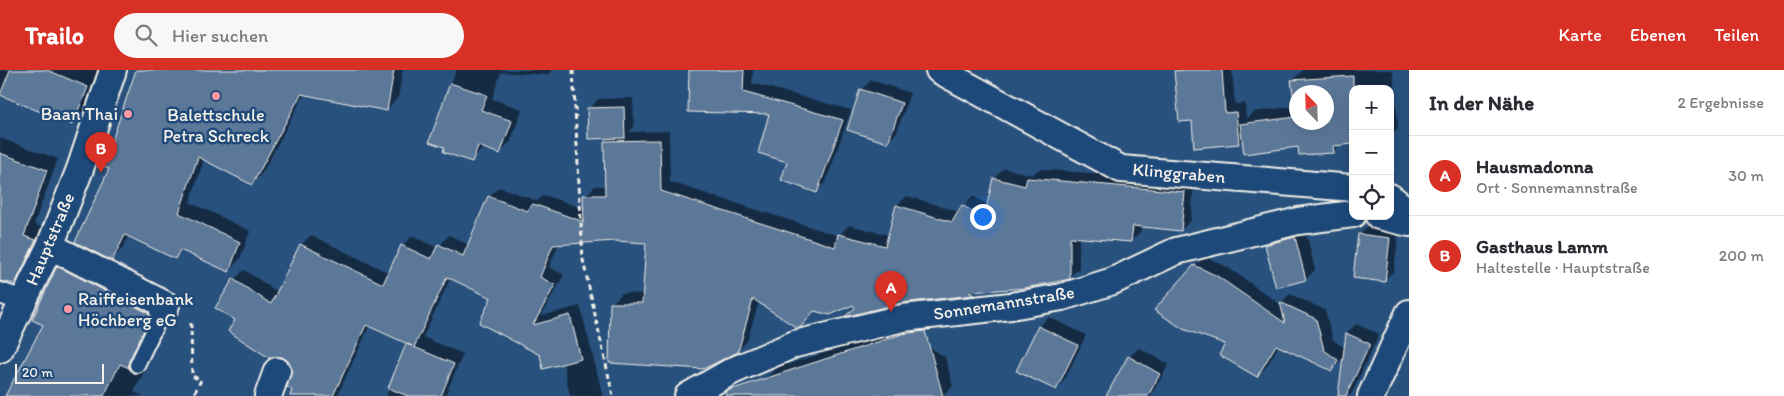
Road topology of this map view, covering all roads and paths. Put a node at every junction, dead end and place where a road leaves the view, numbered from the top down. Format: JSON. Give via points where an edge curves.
{"nodes":[{"id":1,"x":113,"y":70,"type":"edge"},
{"id":2,"x":573,"y":70,"type":"edge"},
{"id":3,"x":939,"y":70,"type":"edge"},
{"id":4,"x":1349,"y":188,"type":"edge"},
{"id":5,"x":1394,"y":200,"type":"edge"},
{"id":6,"x":1409,"y":212,"type":"edge"},
{"id":7,"x":1349,"y":215,"type":"edge"},
{"id":8,"x":1394,"y":220,"type":"edge"},
{"id":9,"x":1409,"y":224,"type":"edge"},
{"id":10,"x":50,"y":246,"type":"junction"},
{"id":11,"x":12,"y":297,"type":"edge"},
{"id":12,"x":163,"y":311,"type":"joint"},
{"id":13,"x":1409,"y":313,"type":"edge"},
{"id":14,"x":190,"y":326,"type":"dead end"},
{"id":15,"x":0,"y":348,"type":"edge"},
{"id":16,"x":137,"y":364,"type":"dead end"},
{"id":17,"x":277,"y":371,"type":"dead end"},
{"id":18,"x":198,"y":396,"type":"edge"},
{"id":19,"x":268,"y":396,"type":"edge"},
{"id":20,"x":612,"y":396,"type":"edge"},
{"id":21,"x":688,"y":396,"type":"edge"},
{"id":22,"x":1371,"y":396,"type":"edge"}],
"edges":[{"from":1,"to":10,"type":"street","name":"Hauptstraße"},
{"from":2,"to":20,"type":"path","via":[[583,260]]},
{"from":3,"to":4,"type":"street","name":"Klinggraben","via":[[1120,168]]},
{"from":5,"to":6,"type":"street"},
{"from":7,"to":21,"type":"street","name":"Sonnemannstraße","via":[[1298,221],[1176,251],[1113,281],[1062,297],[903,318],[795,344],[732,371]]},
{"from":8,"to":9,"type":"street"},
{"from":10,"to":11,"type":"street","name":"Hauptstraße"},
{"from":10,"to":12,"type":"street","via":[[166,305]]},
{"from":11,"to":15,"type":"street","name":"Hauptstraße"},
{"from":12,"to":16,"type":"lane"},
{"from":13,"to":22,"type":"street"},
{"from":14,"to":18,"type":"path","via":[[192,376],[201,380],[194,394]]},
{"from":17,"to":19,"type":"street"}]}
